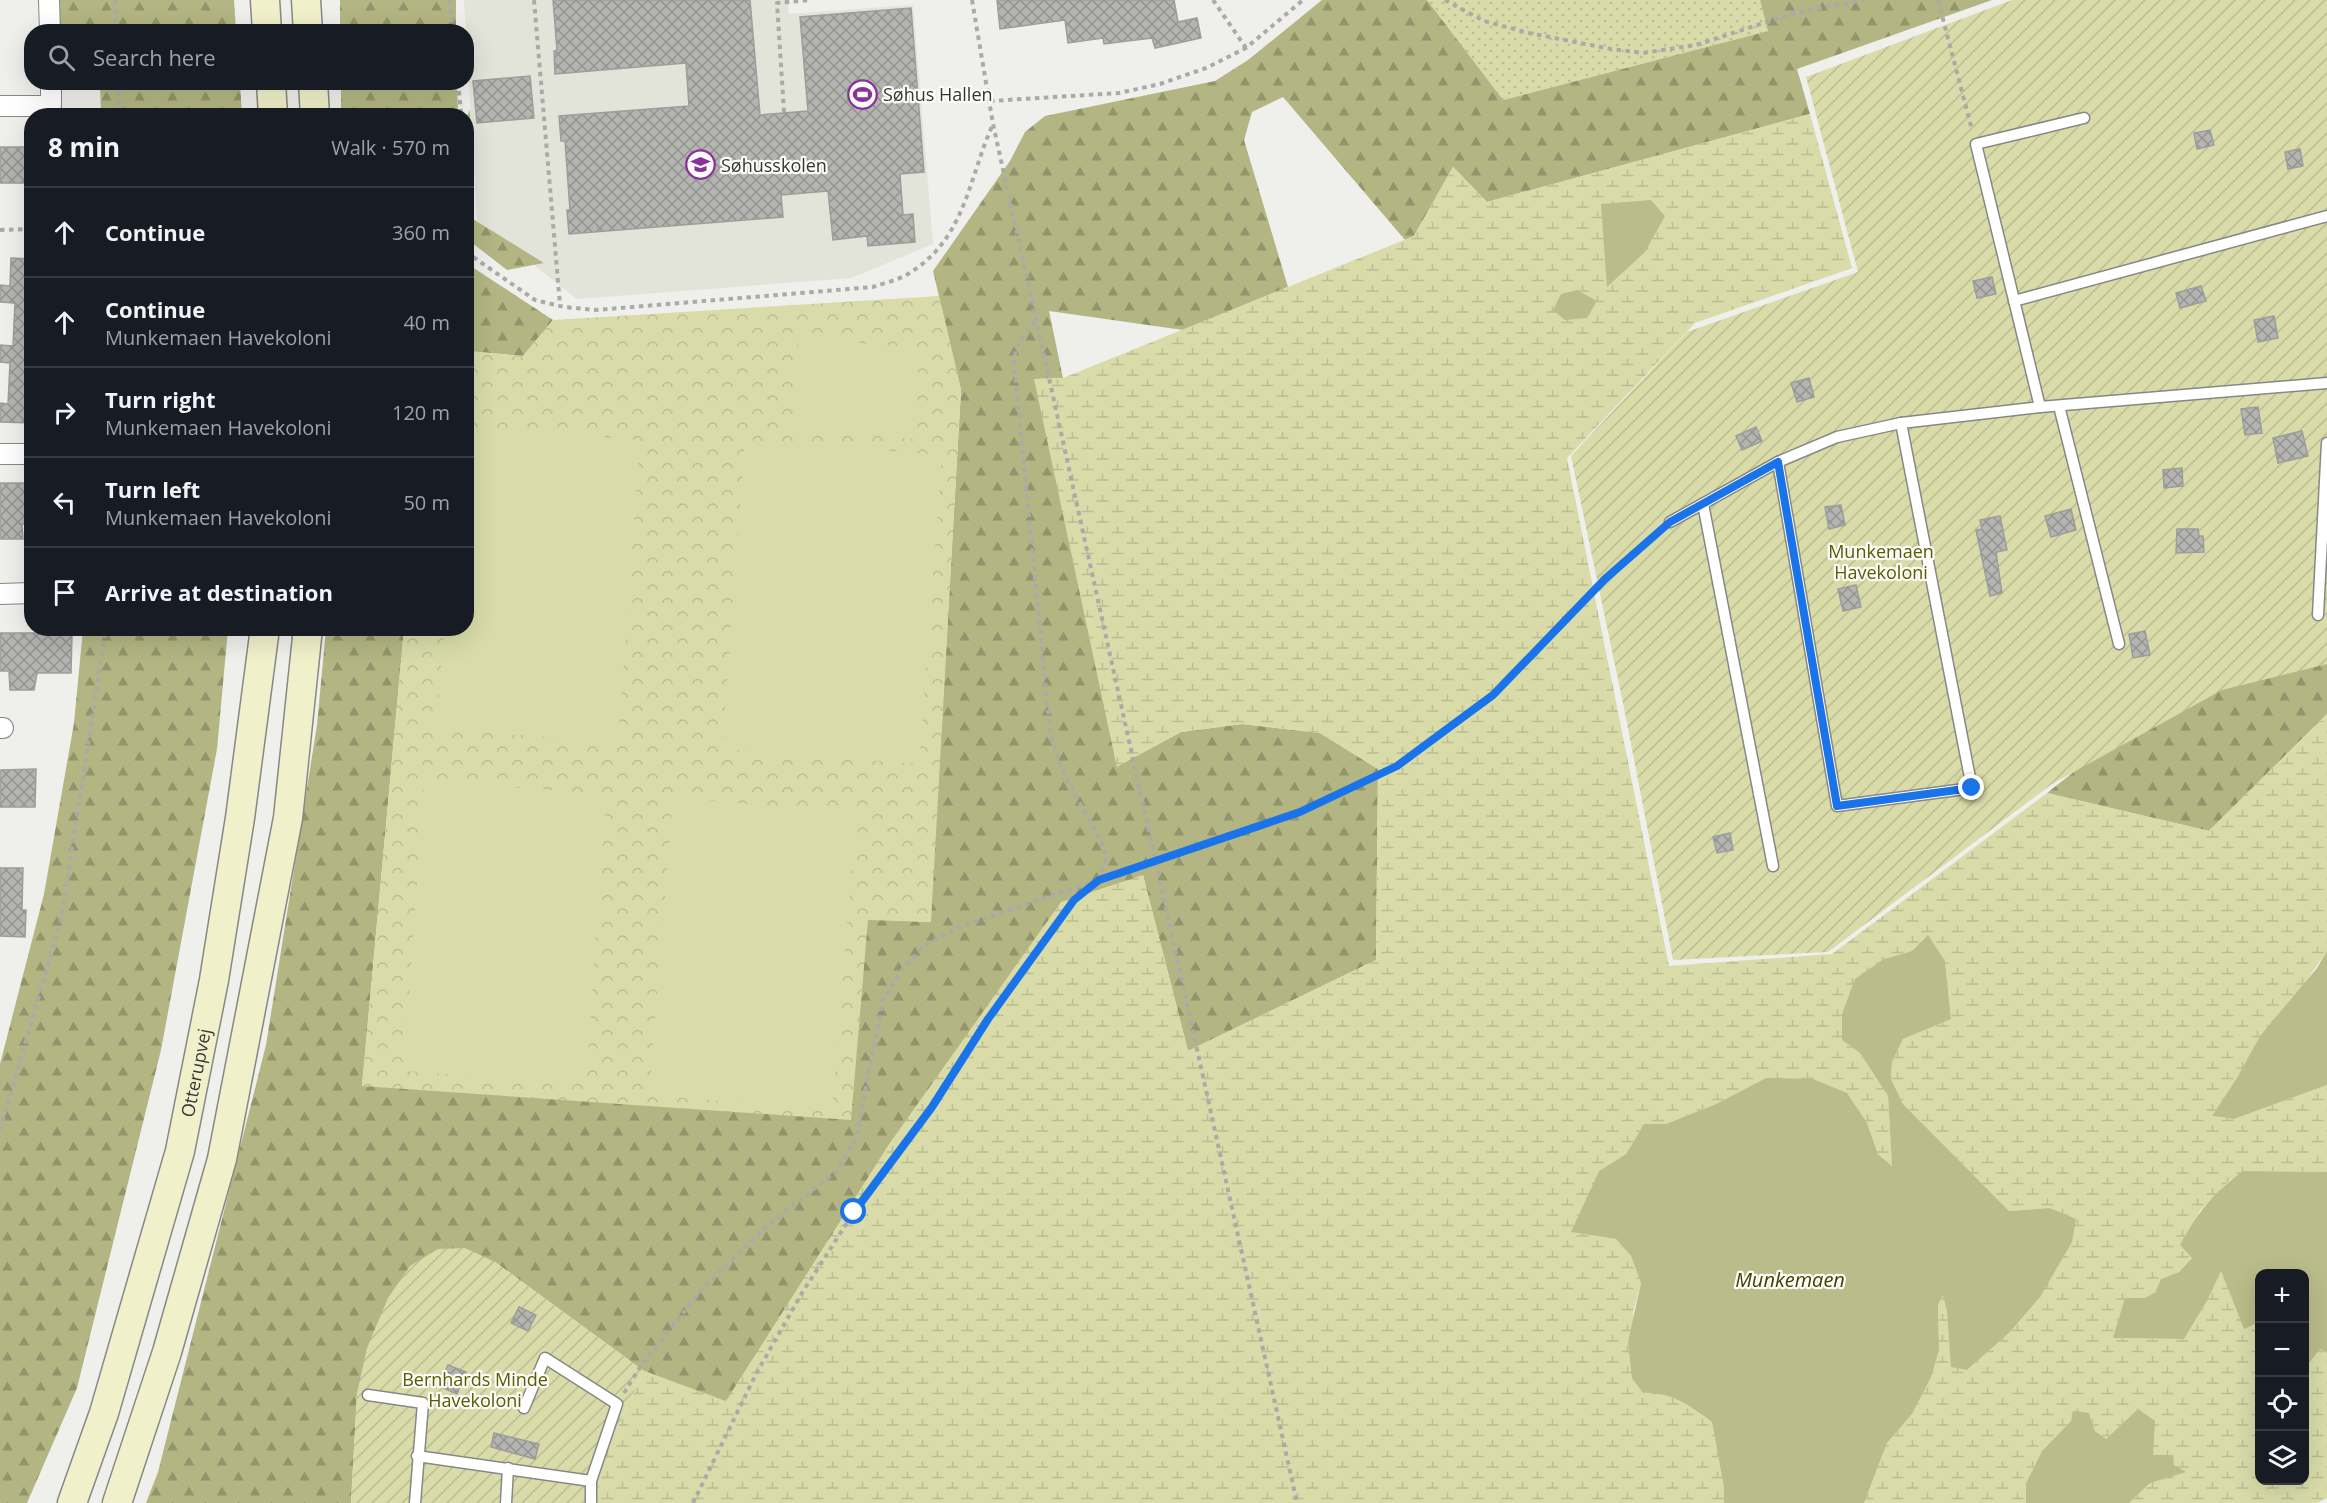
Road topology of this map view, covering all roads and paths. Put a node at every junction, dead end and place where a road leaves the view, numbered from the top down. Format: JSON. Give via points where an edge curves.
{"nodes":[{"id":1,"x":49,"y":0,"type":"edge"},
{"id":2,"x":115,"y":0,"type":"edge"},
{"id":3,"x":265,"y":0,"type":"edge"},
{"id":4,"x":308,"y":0,"type":"edge"},
{"id":5,"x":450,"y":0,"type":"edge"},
{"id":6,"x":534,"y":0,"type":"edge"},
{"id":7,"x":812,"y":0,"type":"edge"},
{"id":8,"x":972,"y":0,"type":"edge"},
{"id":9,"x":1213,"y":0,"type":"edge"},
{"id":10,"x":1303,"y":0,"type":"edge"},
{"id":11,"x":1445,"y":0,"type":"edge"},
{"id":12,"x":1864,"y":0,"type":"edge"},
{"id":13,"x":1938,"y":0,"type":"edge"},
{"id":14,"x":788,"y":1,"type":"edge"},
{"id":15,"x":50,"y":24,"type":"edge"},
{"id":16,"x":116,"y":24,"type":"edge"},
{"id":17,"x":266,"y":24,"type":"edge"},
{"id":18,"x":308,"y":24,"type":"edge"},
{"id":19,"x":452,"y":24,"type":"edge"},
{"id":20,"x":1246,"y":48,"type":"junction"},
{"id":21,"x":51,"y":90,"type":"edge"},
{"id":22,"x":118,"y":90,"type":"edge"},
{"id":23,"x":271,"y":90,"type":"edge"},
{"id":24,"x":313,"y":90,"type":"edge"},
{"id":25,"x":459,"y":90,"type":"edge"},
{"id":26,"x":990,"y":101,"type":"junction"},
{"id":27,"x":0,"y":106,"type":"edge"},
{"id":28,"x":119,"y":108,"type":"edge"},
{"id":29,"x":273,"y":108,"type":"edge"},
{"id":30,"x":315,"y":108,"type":"edge"},
{"id":31,"x":461,"y":108,"type":"edge"},
{"id":32,"x":783,"y":112,"type":"dead end"},
{"id":33,"x":2084,"y":118,"type":"dead end"},
{"id":34,"x":993,"y":124,"type":"junction"},
{"id":35,"x":1976,"y":144,"type":"junction"},
{"id":36,"x":2327,"y":216,"type":"edge"},
{"id":37,"x":24,"y":229,"type":"edge"},
{"id":38,"x":0,"y":230,"type":"edge"},
{"id":39,"x":474,"y":258,"type":"edge"},
{"id":40,"x":2014,"y":301,"type":"junction"},
{"id":41,"x":560,"y":305,"type":"junction"},
{"id":42,"x":1036,"y":319,"type":"junction"},
{"id":43,"x":2327,"y":383,"type":"edge"},
{"id":44,"x":2059,"y":406,"type":"junction"},
{"id":45,"x":2040,"y":407,"type":"junction"},
{"id":46,"x":1901,"y":423,"type":"junction"},
{"id":47,"x":2327,"y":443,"type":"edge"},
{"id":48,"x":0,"y":454,"type":"edge"},
{"id":49,"x":24,"y":454,"type":"edge"},
{"id":50,"x":1778,"y":462,"type":"junction"},
{"id":51,"x":1703,"y":504,"type":"junction"},
{"id":52,"x":1670,"y":522,"type":"joint"},
{"id":53,"x":2325,"y":538,"type":"edge"},
{"id":54,"x":24,"y":593,"type":"edge"},
{"id":55,"x":0,"y":594,"type":"edge"},
{"id":56,"x":2318,"y":615,"type":"dead end"},
{"id":57,"x":105,"y":636,"type":"edge"},
{"id":58,"x":263,"y":636,"type":"edge"},
{"id":59,"x":308,"y":636,"type":"edge"},
{"id":60,"x":2119,"y":644,"type":"dead end"},
{"id":61,"x":1156,"y":862,"type":"junction"},
{"id":62,"x":1773,"y":866,"type":"dead end"},
{"id":63,"x":1099,"y":880,"type":"junction"},
{"id":64,"x":0,"y":1130,"type":"edge"},
{"id":65,"x":368,"y":1395,"type":"dead end"},
{"id":66,"x":617,"y":1404,"type":"junction"},
{"id":67,"x":524,"y":1408,"type":"dead end"},
{"id":68,"x":417,"y":1456,"type":"junction"},
{"id":69,"x":86,"y":1465,"type":"junction"},
{"id":70,"x":508,"y":1468,"type":"junction"},
{"id":71,"x":591,"y":1481,"type":"junction"},
{"id":72,"x":64,"y":1503,"type":"edge"},
{"id":73,"x":72,"y":1503,"type":"edge"},
{"id":74,"x":117,"y":1503,"type":"edge"},
{"id":75,"x":415,"y":1503,"type":"edge"},
{"id":76,"x":506,"y":1503,"type":"edge"},
{"id":77,"x":591,"y":1503,"type":"edge"},
{"id":78,"x":693,"y":1503,"type":"edge"},
{"id":79,"x":1297,"y":1503,"type":"edge"}],
"edges":[{"from":1,"to":15,"type":"street"},
{"from":2,"to":16,"type":"path"},
{"from":3,"to":17,"type":"main road"},
{"from":4,"to":18,"type":"main road"},
{"from":5,"to":19,"type":"path"},
{"from":6,"to":41,"type":"path"},
{"from":7,"to":14,"type":"path"},
{"from":8,"to":26,"type":"path"},
{"from":9,"to":20,"type":"path"},
{"from":10,"to":20,"type":"path"},
{"from":11,"to":12,"type":"path","via":[[1484,21],[1643,53],[1696,45],[1798,12]]},
{"from":13,"to":35,"type":"path"},
{"from":14,"to":32,"type":"path","via":[[777,3]]},
{"from":20,"to":26,"type":"path","via":[[1206,68],[1119,93]]},
{"from":21,"to":27,"type":"street","via":[[51,106]]},
{"from":22,"to":28,"type":"path"},
{"from":23,"to":29,"type":"main road"},
{"from":24,"to":30,"type":"main road"},
{"from":25,"to":31,"type":"path"},
{"from":26,"to":34,"type":"path"},
{"from":33,"to":35,"type":"lane"},
{"from":34,"to":41,"type":"path","via":[[954,226],[935,251],[908,274],[873,287],[596,310]]},
{"from":34,"to":42,"type":"path"},
{"from":35,"to":40,"type":"lane"},
{"from":36,"to":40,"type":"lane"},
{"from":37,"to":38,"type":"path"},
{"from":39,"to":41,"type":"path","via":[[535,300]]},
{"from":40,"to":45,"type":"lane"},
{"from":42,"to":61,"type":"path"},
{"from":42,"to":63,"type":"path","via":[[1016,347],[1014,363],[1050,732],[1062,770],[1107,858]]},
{"from":43,"to":44,"type":"lane"},
{"from":44,"to":45,"type":"lane"},
{"from":44,"to":60,"type":"lane"},
{"from":45,"to":46,"type":"lane"},
{"from":46,"to":50,"type":"lane","via":[[1837,437]]},
{"from":46,"to":50,"type":"lane","via":[[1972,788],[1837,806]]},
{"from":47,"to":53,"type":"lane"},
{"from":48,"to":49,"type":"street"},
{"from":50,"to":51,"type":"lane"},
{"from":51,"to":52,"type":"lane"},
{"from":51,"to":62,"type":"lane"},
{"from":52,"to":61,"type":"path","via":[[1605,579],[1493,695],[1397,766],[1300,812]]},
{"from":53,"to":56,"type":"lane"},
{"from":54,"to":55,"type":"street"},
{"from":57,"to":64,"type":"path","via":[[60,920]]},
{"from":58,"to":69,"type":"main road","name":"Otterupvej","via":[[222,934],[180,1151],[127,1340]]},
{"from":59,"to":74,"type":"main road","via":[[288,818],[222,1159],[167,1352]]},
{"from":61,"to":63,"type":"path"},
{"from":61,"to":79,"type":"path"},
{"from":63,"to":66,"type":"path","via":[[959,927],[924,946],[902,970],[883,1000],[856,1138],[837,1171],[768,1225],[702,1289],[640,1366]]},
{"from":63,"to":78,"type":"path","via":[[1074,900],[988,1019],[932,1107],[854,1212],[756,1374]]},
{"from":65,"to":68,"type":"lane","via":[[423,1403]]},
{"from":66,"to":67,"type":"lane","via":[[544,1358]]},
{"from":66,"to":71,"type":"lane"},
{"from":68,"to":70,"type":"lane"},
{"from":68,"to":75,"type":"lane"},
{"from":69,"to":72,"type":"main road"},
{"from":69,"to":73,"type":"main road","name":"Otterupvej"},
{"from":70,"to":71,"type":"lane"},
{"from":70,"to":76,"type":"lane"},
{"from":71,"to":77,"type":"lane"}]}
